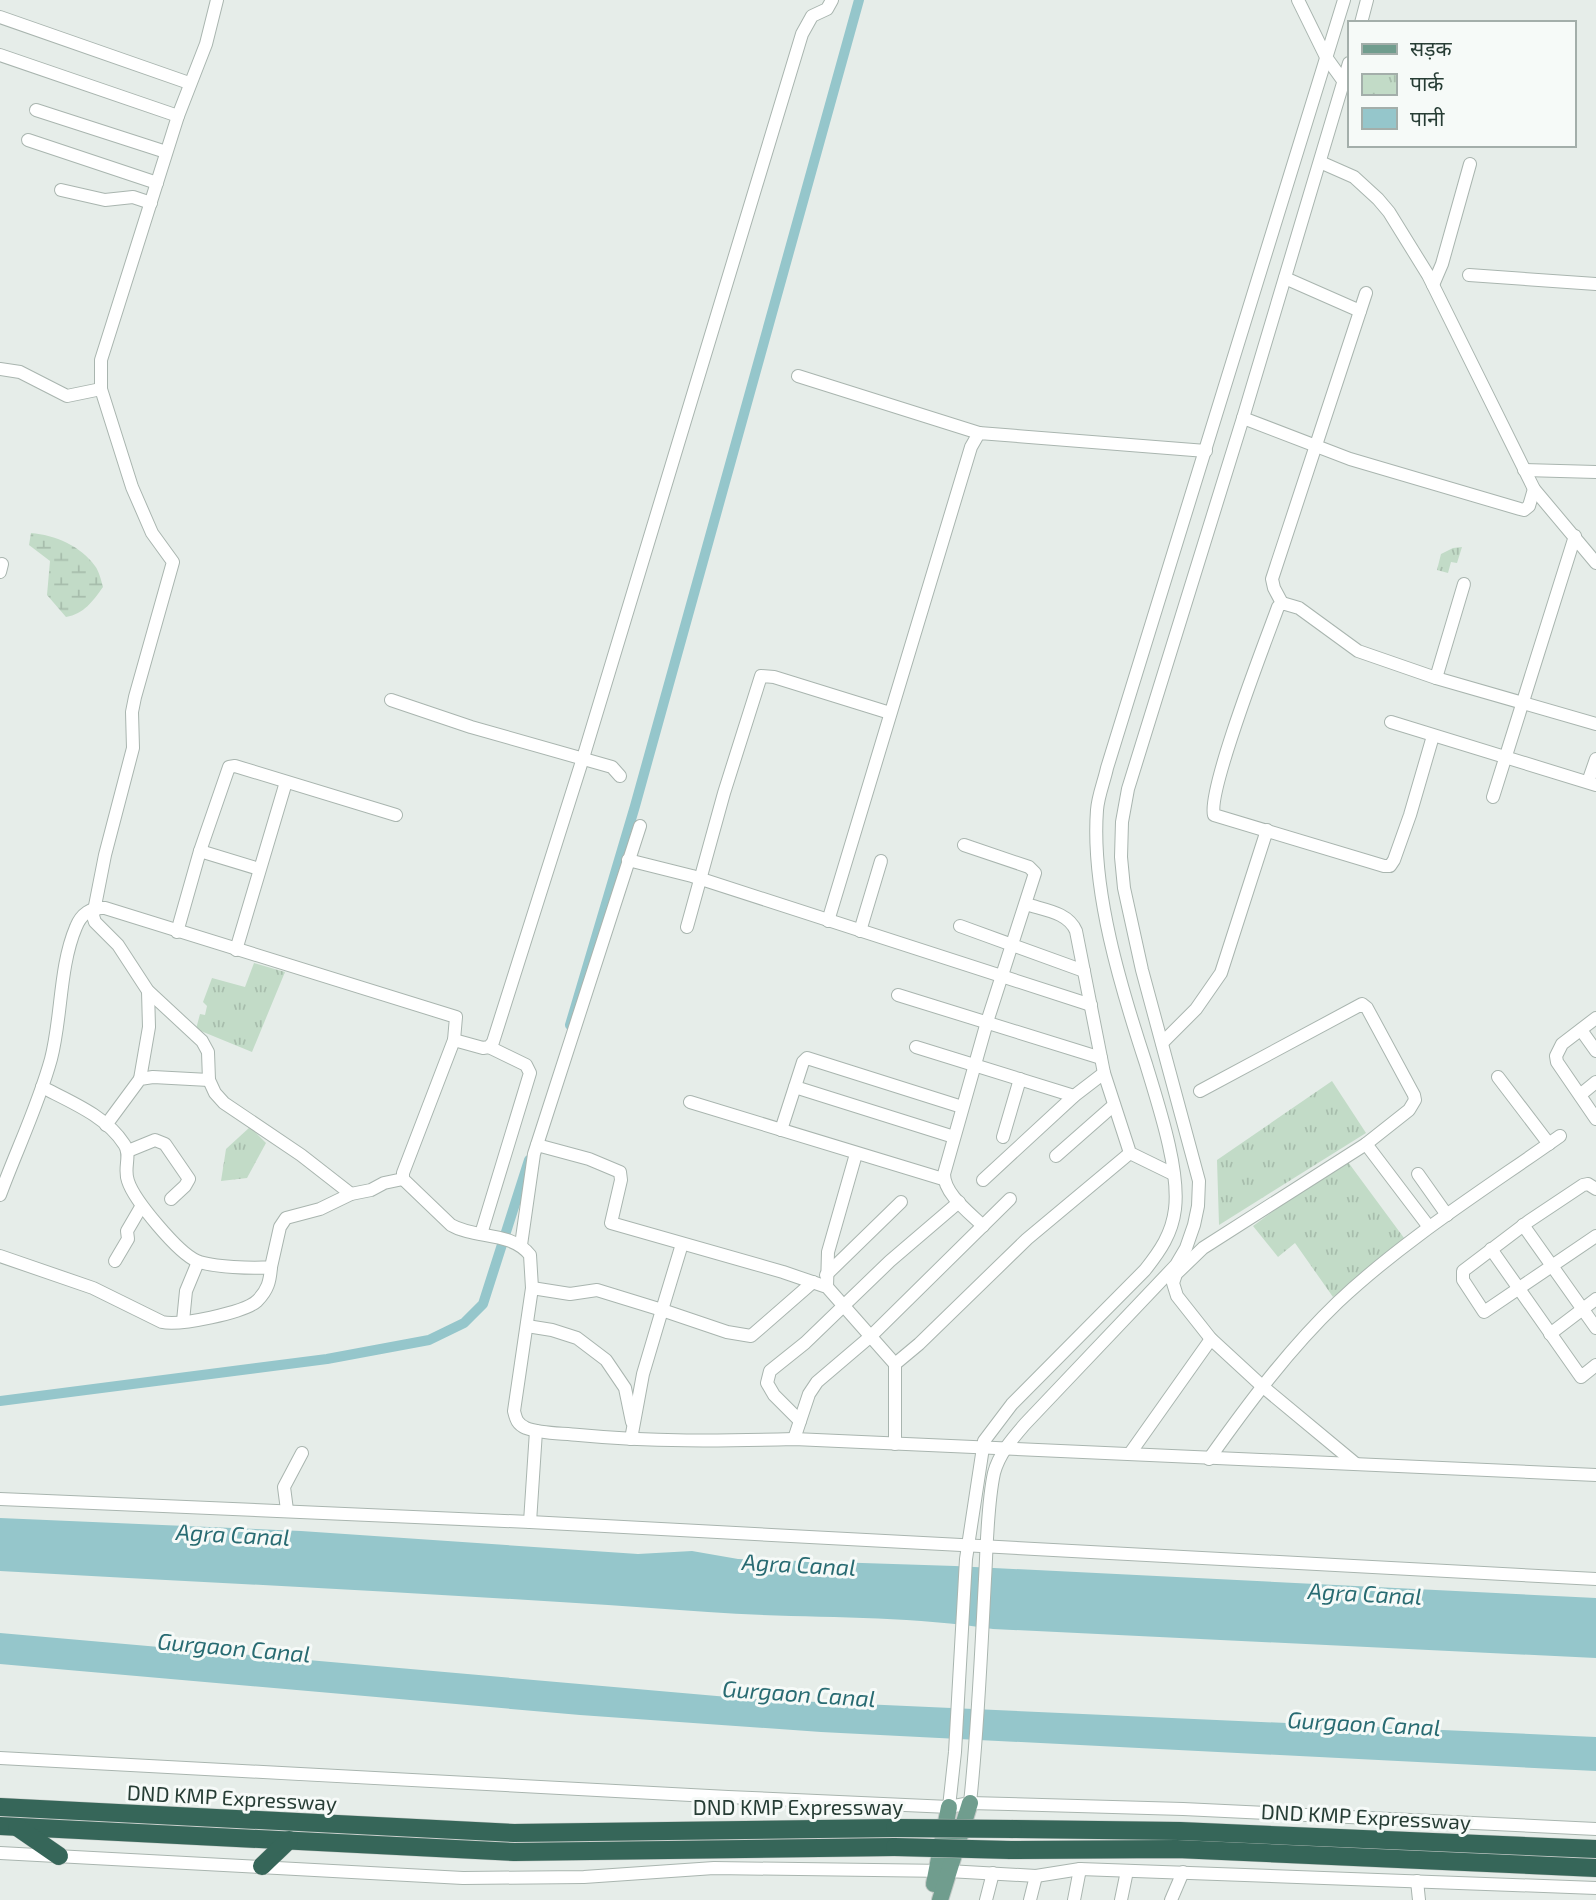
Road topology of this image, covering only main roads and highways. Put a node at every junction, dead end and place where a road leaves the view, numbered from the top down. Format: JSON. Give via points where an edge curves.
{"nodes":[{"id":1,"x":970,"y":1803,"type":"road end"},
{"id":2,"x":0,"y":1807,"type":"edge"},
{"id":3,"x":949,"y":1807,"type":"road end"},
{"id":4,"x":8,"y":1826,"type":"edge"},
{"id":5,"x":289,"y":1840,"type":"junction"},
{"id":6,"x":1596,"y":1849,"type":"edge"},
{"id":7,"x":59,"y":1856,"type":"road end"},
{"id":8,"x":262,"y":1866,"type":"road end"},
{"id":9,"x":1596,"y":1868,"type":"edge"},
{"id":10,"x":943,"y":1871,"type":"junction"},
{"id":11,"x":930,"y":1900,"type":"edge"},
{"id":12,"x":940,"y":1900,"type":"edge"}],
"edges":[{"from":1,"to":10,"type":"main road"},
{"from":2,"to":6,"type":"highway","name":"DND KMP Expressway","bridge":true,"via":[[514,1833],[1180,1830]]},
{"from":3,"to":10,"type":"main road"},
{"from":4,"to":5,"type":"highway","name":"DND KMP Expressway"},
{"from":4,"to":7,"type":"highway"},
{"from":5,"to":8,"type":"highway"},
{"from":5,"to":9,"type":"highway","name":"DND KMP Expressway","bridge":true,"via":[[514,1852],[1177,1849]]},
{"from":10,"to":11,"type":"main road"},
{"from":10,"to":12,"type":"main road"}]}
